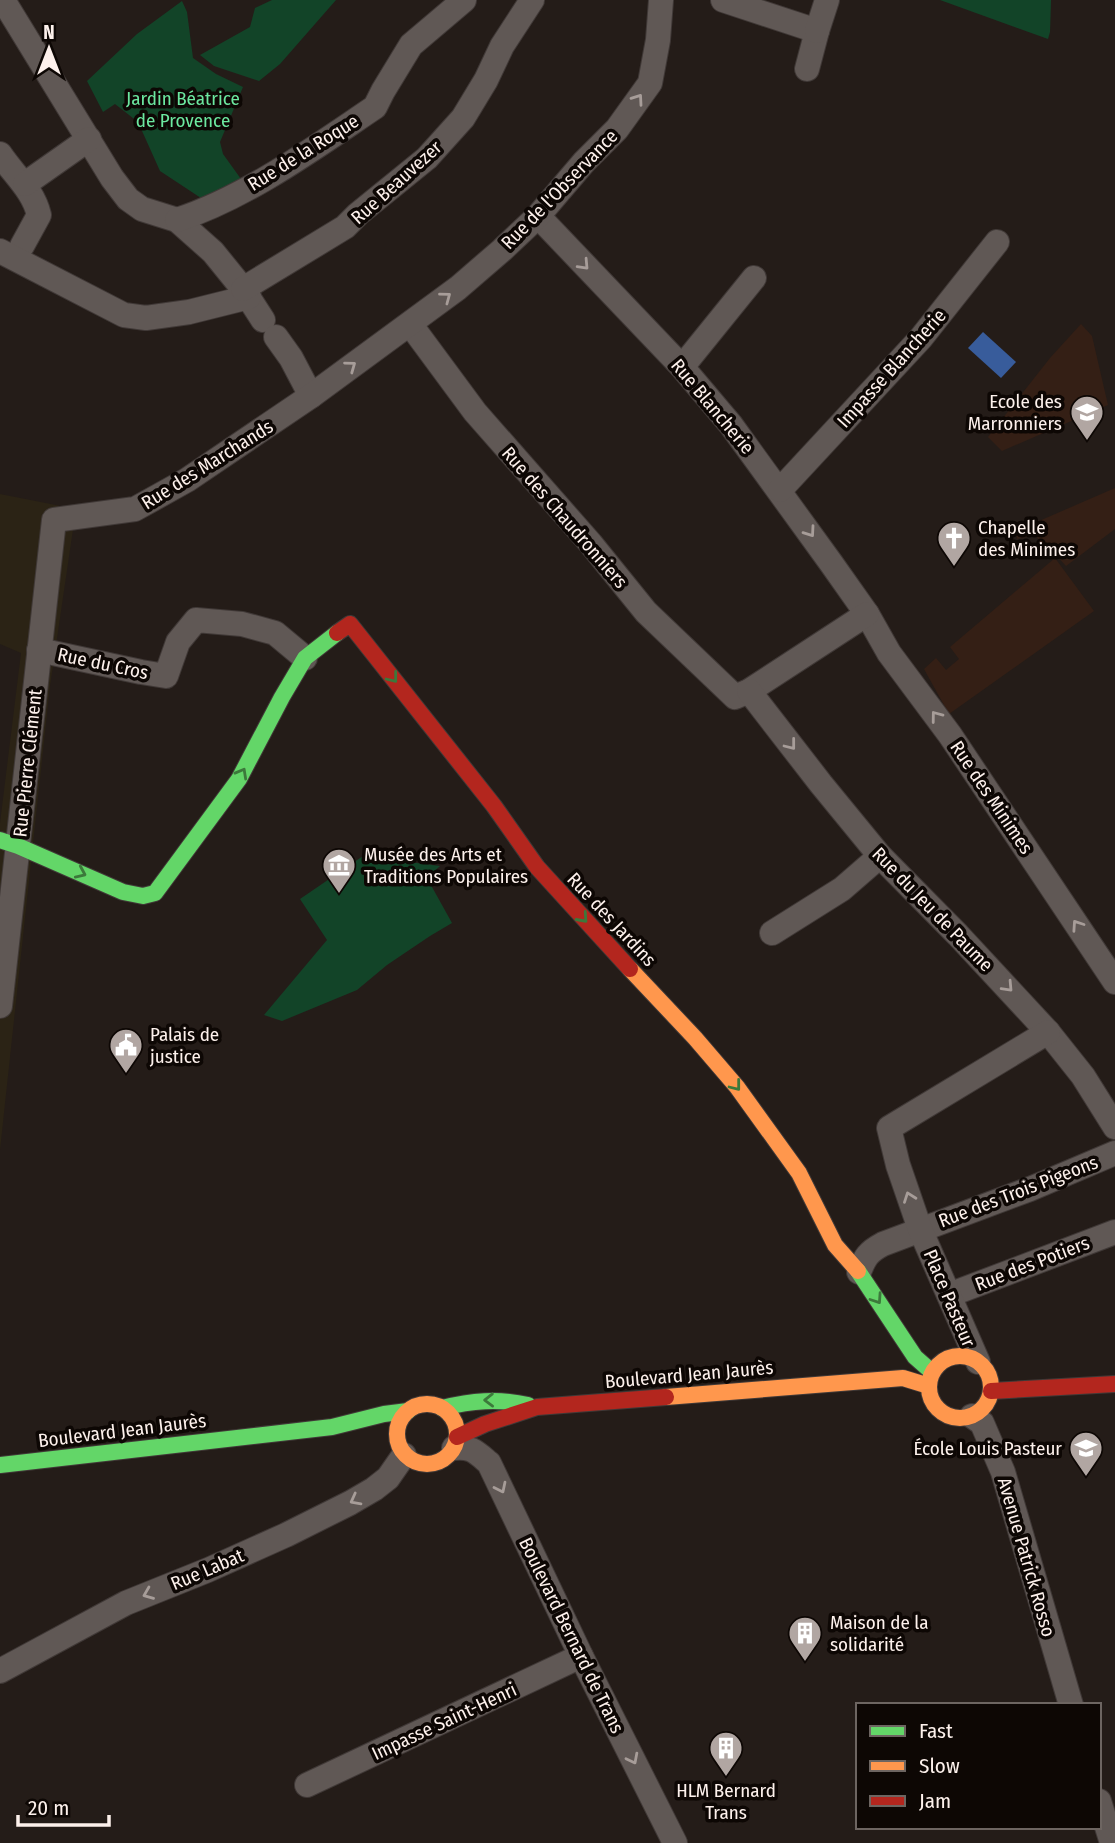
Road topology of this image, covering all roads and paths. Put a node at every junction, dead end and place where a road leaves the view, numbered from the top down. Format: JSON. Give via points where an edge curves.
{"nodes":[{"id":1,"x":3,"y":0,"type":"edge"},
{"id":2,"x":464,"y":0,"type":"edge"},
{"id":3,"x":532,"y":0,"type":"edge"},
{"id":4,"x":661,"y":0,"type":"edge"},
{"id":5,"x":723,"y":0,"type":"edge"},
{"id":6,"x":827,"y":0,"type":"edge"},
{"id":7,"x":817,"y":31,"type":"junction"},
{"id":8,"x":807,"y":69,"type":"dead end"},
{"id":9,"x":89,"y":139,"type":"junction"},
{"id":10,"x":0,"y":154,"type":"edge"},
{"id":11,"x":25,"y":184,"type":"junction"},
{"id":12,"x":538,"y":215,"type":"junction"},
{"id":13,"x":177,"y":220,"type":"junction"},
{"id":14,"x":997,"y":242,"type":"dead end"},
{"id":15,"x":11,"y":248,"type":"edge"},
{"id":16,"x":754,"y":278,"type":"dead end"},
{"id":17,"x":246,"y":293,"type":"junction"},
{"id":18,"x":400,"y":330,"type":"junction"},
{"id":19,"x":682,"y":367,"type":"junction"},
{"id":20,"x":311,"y":396,"type":"junction"},
{"id":21,"x":780,"y":490,"type":"junction"},
{"id":22,"x":54,"y":520,"type":"joint"},
{"id":23,"x":867,"y":614,"type":"junction"},
{"id":24,"x":40,"y":650,"type":"junction"},
{"id":25,"x":305,"y":659,"type":"junction"},
{"id":26,"x":742,"y":694,"type":"junction"},
{"id":27,"x":9,"y":843,"type":"edge"},
{"id":28,"x":880,"y":856,"type":"junction"},
{"id":29,"x":772,"y":933,"type":"dead end"},
{"id":30,"x":1115,"y":982,"type":"edge"},
{"id":31,"x":0,"y":1006,"type":"edge"},
{"id":32,"x":1048,"y":1032,"type":"junction"},
{"id":33,"x":1115,"y":1127,"type":"edge"},
{"id":34,"x":1115,"y":1153,"type":"edge"},
{"id":35,"x":920,"y":1229,"type":"junction"},
{"id":36,"x":1115,"y":1231,"type":"edge"},
{"id":37,"x":859,"y":1272,"type":"junction"},
{"id":38,"x":949,"y":1295,"type":"junction"},
{"id":39,"x":978,"y":1362,"type":"junction"},
{"id":40,"x":931,"y":1379,"type":"junction"},
{"id":41,"x":1115,"y":1384,"type":"edge"},
{"id":42,"x":991,"y":1391,"type":"junction"},
{"id":43,"x":537,"y":1407,"type":"junction"},
{"id":44,"x":442,"y":1408,"type":"junction"},
{"id":45,"x":408,"y":1411,"type":"junction"},
{"id":46,"x":972,"y":1416,"type":"junction"},
{"id":47,"x":332,"y":1426,"type":"junction"},
{"id":48,"x":388,"y":1440,"type":"junction"},
{"id":49,"x":456,"y":1442,"type":"junction"},
{"id":50,"x":0,"y":1465,"type":"edge"},
{"id":51,"x":581,"y":1656,"type":"junction"},
{"id":52,"x":0,"y":1671,"type":"edge"},
{"id":53,"x":1070,"y":1703,"type":"edge"},
{"id":54,"x":307,"y":1785,"type":"dead end"},
{"id":55,"x":1101,"y":1807,"type":"edge"},
{"id":56,"x":675,"y":1843,"type":"edge"},
{"id":57,"x":1112,"y":1843,"type":"edge"}],
"edges":[{"from":1,"to":9,"type":"street"},
{"from":2,"to":13,"type":"street","name":"Rue de la Roque","via":[[411,45],[375,107],[285,167],[204,211]]},
{"from":3,"to":17,"type":"street","name":"Rue Beauvezer","via":[[463,118],[427,158],[345,227]]},
{"from":12,"to":4,"type":"street","name":"Rue de l'Observance","one_way":true,"via":[[617,129],[650,83]]},
{"from":5,"to":7,"type":"street"},
{"from":6,"to":7,"type":"street"},
{"from":7,"to":8,"type":"street"},
{"from":9,"to":11,"type":"street"},
{"from":9,"to":13,"type":"street","via":[[128,199],[142,209]]},
{"from":10,"to":11,"type":"street"},
{"from":11,"to":15,"type":"street","via":[[39,215]]},
{"from":18,"to":12,"type":"street","name":"Rue de l'Observance","one_way":true,"via":[[466,281]]},
{"from":12,"to":19,"type":"street","name":"Rue Blancherie","one_way":true},
{"from":13,"to":17,"type":"street"},
{"from":14,"to":21,"type":"street","name":"Impasse Blancherie","via":[[921,338]]},
{"from":15,"to":17,"type":"street","name":"Rue Beauvezer","via":[[124,315],[146,318],[190,313]]},
{"from":16,"to":19,"type":"street"},
{"from":17,"to":20,"type":"street"},
{"from":20,"to":18,"type":"street","name":"Rue de l'Observance","one_way":true},
{"from":18,"to":26,"type":"street","name":"Rue des Chaudronniers","via":[[646,612]]},
{"from":19,"to":21,"type":"street","name":"Rue Blancherie"},
{"from":20,"to":22,"type":"street","name":"Rue des Marchands","via":[[187,480],[135,509]]},
{"from":21,"to":23,"type":"street","name":"Rue Blancherie","one_way":true},
{"from":22,"to":24,"type":"street","name":"Rue Pierre Clément"},
{"from":23,"to":26,"type":"street"},
{"from":30,"to":23,"type":"street","name":"Rue des Minimes","one_way":true,"via":[[950,735],[889,653]]},
{"from":24,"to":25,"type":"street","name":"Rue du Cros","via":[[166,676],[178,642],[196,620],[242,624],[275,633]]},
{"from":24,"to":27,"type":"street","name":"Rue Pierre Clément"},
{"from":27,"to":25,"type":"street","one_way":true,"via":[[123,892],[155,893],[239,779]]},
{"from":25,"to":37,"type":"street","name":"Rue des Jardins","one_way":true,"via":[[350,624],[537,867],[737,1087],[799,1173],[835,1245]]},
{"from":26,"to":28,"type":"street","name":"Rue du Jeu de Paume","one_way":true},
{"from":27,"to":31,"type":"street","name":"Rue Pierre Clément"},
{"from":28,"to":29,"type":"street","via":[[842,889]]},
{"from":28,"to":32,"type":"street","name":"Rue du Jeu de Paume","one_way":true},
{"from":32,"to":33,"type":"street","name":"Rue du Jeu de Paume"},
{"from":35,"to":32,"type":"street","one_way":true,"via":[[888,1128]]},
{"from":34,"to":35,"type":"street","name":"Rue des Trois Pigeons"},
{"from":35,"to":37,"type":"street","name":"Place Pasteur","via":[[873,1250]]},
{"from":35,"to":38,"type":"street","name":"Place Pasteur"},
{"from":36,"to":38,"type":"street","name":"Rue des Potiers"},
{"from":37,"to":40,"type":"street","one_way":true},
{"from":38,"to":39,"type":"street","name":"Place Pasteur"},
{"from":39,"to":40,"type":"street","name":"Place Pasteur","via":[[969,1357],[948,1358]]},
{"from":39,"to":42,"type":"street","name":"Place Pasteur","via":[[988,1375]]},
{"from":40,"to":43,"type":"street","name":"Boulevard Jean Jaurès","via":[[903,1377]]},
{"from":40,"to":46,"type":"street","via":[[930,1396],[942,1413]]},
{"from":41,"to":42,"type":"street"},
{"from":42,"to":46,"type":"street","via":[[985,1406]]},
{"from":43,"to":44,"type":"street","one_way":true,"via":[[492,1399]]},
{"from":43,"to":49,"type":"street","name":"Boulevard Jean Jaurès","via":[[485,1424]]},
{"from":44,"to":45,"type":"street","via":[[425,1404]]},
{"from":44,"to":49,"type":"street","via":[[454,1420]]},
{"from":45,"to":47,"type":"street","name":"Boulevard Jean Jaurès"},
{"from":45,"to":48,"type":"street"},
{"from":46,"to":53,"type":"street","name":"Avenue Patrick Rosso","via":[[982,1423],[1003,1472]]},
{"from":47,"to":48,"type":"street","name":"Boulevard Jean Jaurès"},
{"from":47,"to":50,"type":"street","name":"Boulevard Jean Jaurès"},
{"from":48,"to":49,"type":"street","via":[[414,1462],[432,1464],[442,1461]]},
{"from":48,"to":52,"type":"street","name":"Rue Labat","one_way":true,"via":[[388,1478],[374,1489],[286,1535],[126,1603]]},
{"from":49,"to":51,"type":"street","name":"Boulevard Bernard de Trans","one_way":true,"via":[[489,1463]]},
{"from":51,"to":54,"type":"street","name":"Impasse Saint-Henri"},
{"from":51,"to":56,"type":"street","name":"Boulevard Bernard de Trans","one_way":true},
{"from":55,"to":57,"type":"street"}]}
